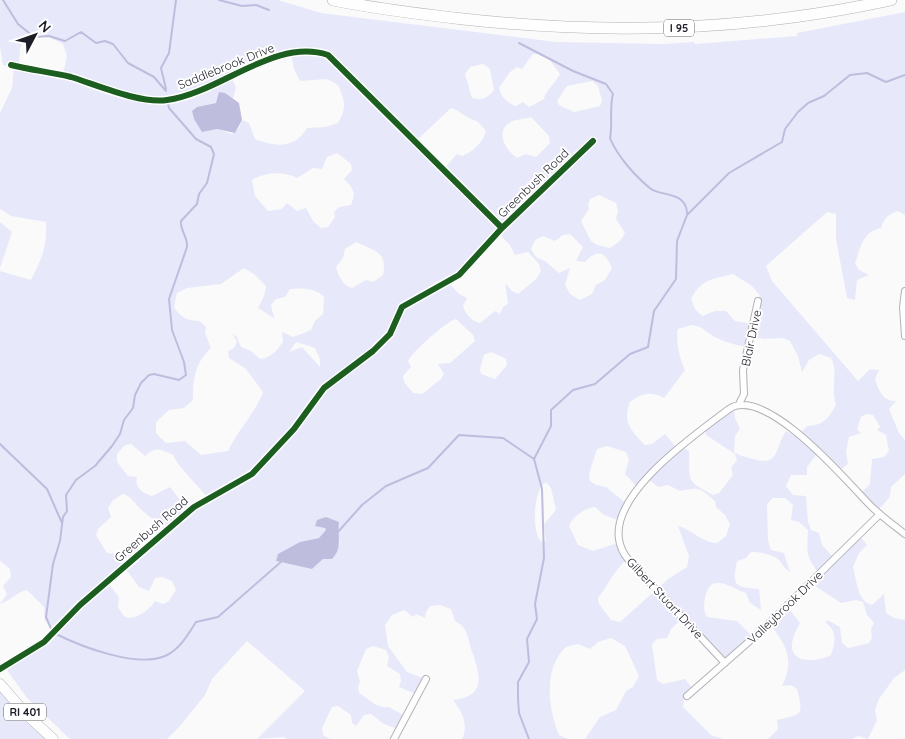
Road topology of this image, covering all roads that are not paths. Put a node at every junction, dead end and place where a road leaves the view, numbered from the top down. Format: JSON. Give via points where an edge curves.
{"nodes":[{"id":1,"x":332,"y":0,"type":"edge"},
{"id":2,"x":371,"y":0,"type":"edge"},
{"id":3,"x":892,"y":0,"type":"edge"},
{"id":4,"x":465,"y":19,"type":"junction"},
{"id":5,"x":11,"y":65,"type":"dead end"},
{"id":6,"x":593,"y":141,"type":"dead end"},
{"id":7,"x":502,"y":228,"type":"junction"},
{"id":8,"x":905,"y":291,"type":"edge"},
{"id":9,"x":758,"y":301,"type":"dead end"},
{"id":10,"x":905,"y":336,"type":"edge"},
{"id":11,"x":739,"y":404,"type":"junction"},
{"id":12,"x":880,"y":514,"type":"junction"},
{"id":13,"x":905,"y":534,"type":"edge"},
{"id":14,"x":725,"y":663,"type":"junction"},
{"id":15,"x":0,"y":669,"type":"edge"},
{"id":16,"x":426,"y":679,"type":"dead end"},
{"id":17,"x":0,"y":684,"type":"edge"},
{"id":18,"x":687,"y":696,"type":"dead end"},
{"id":19,"x":52,"y":739,"type":"edge"},
{"id":20,"x":394,"y":739,"type":"edge"}],
"edges":[{"from":1,"to":4,"type":"highway"},
{"from":2,"to":4,"type":"highway","number":"I 95"},
{"from":3,"to":4,"type":"highway","number":"I 95","via":[[776,20],[686,28],[563,28]]},
{"from":5,"to":7,"type":"street","name":"Saddlebrook Drive","via":[[141,98],[165,101],[209,88],[264,61],[313,50],[328,55]]},
{"from":6,"to":7,"type":"street","name":"Greenbush Road"},
{"from":7,"to":15,"type":"street","name":"Greenbush Road","via":[[459,275],[402,307],[390,334],[324,388],[294,429],[252,474],[194,507],[80,605],[51,636]]},
{"from":8,"to":10,"type":"street"},
{"from":9,"to":11,"type":"street","name":"Blair Drive","via":[[743,370],[744,394]]},
{"from":11,"to":12,"type":"street","via":[[756,408],[780,421],[827,458]]},
{"from":11,"to":14,"type":"street","name":"Gilbert Stuart Drive","via":[[681,445],[647,479],[624,512],[619,535],[623,551],[634,566]]},
{"from":12,"to":13,"type":"street"},
{"from":12,"to":14,"type":"street","name":"Valleybrook Drive"},
{"from":14,"to":18,"type":"street","name":"Valleybrook Drive"},
{"from":16,"to":20,"type":"street"},
{"from":17,"to":19,"type":"main road","number":"RI 401"}]}
